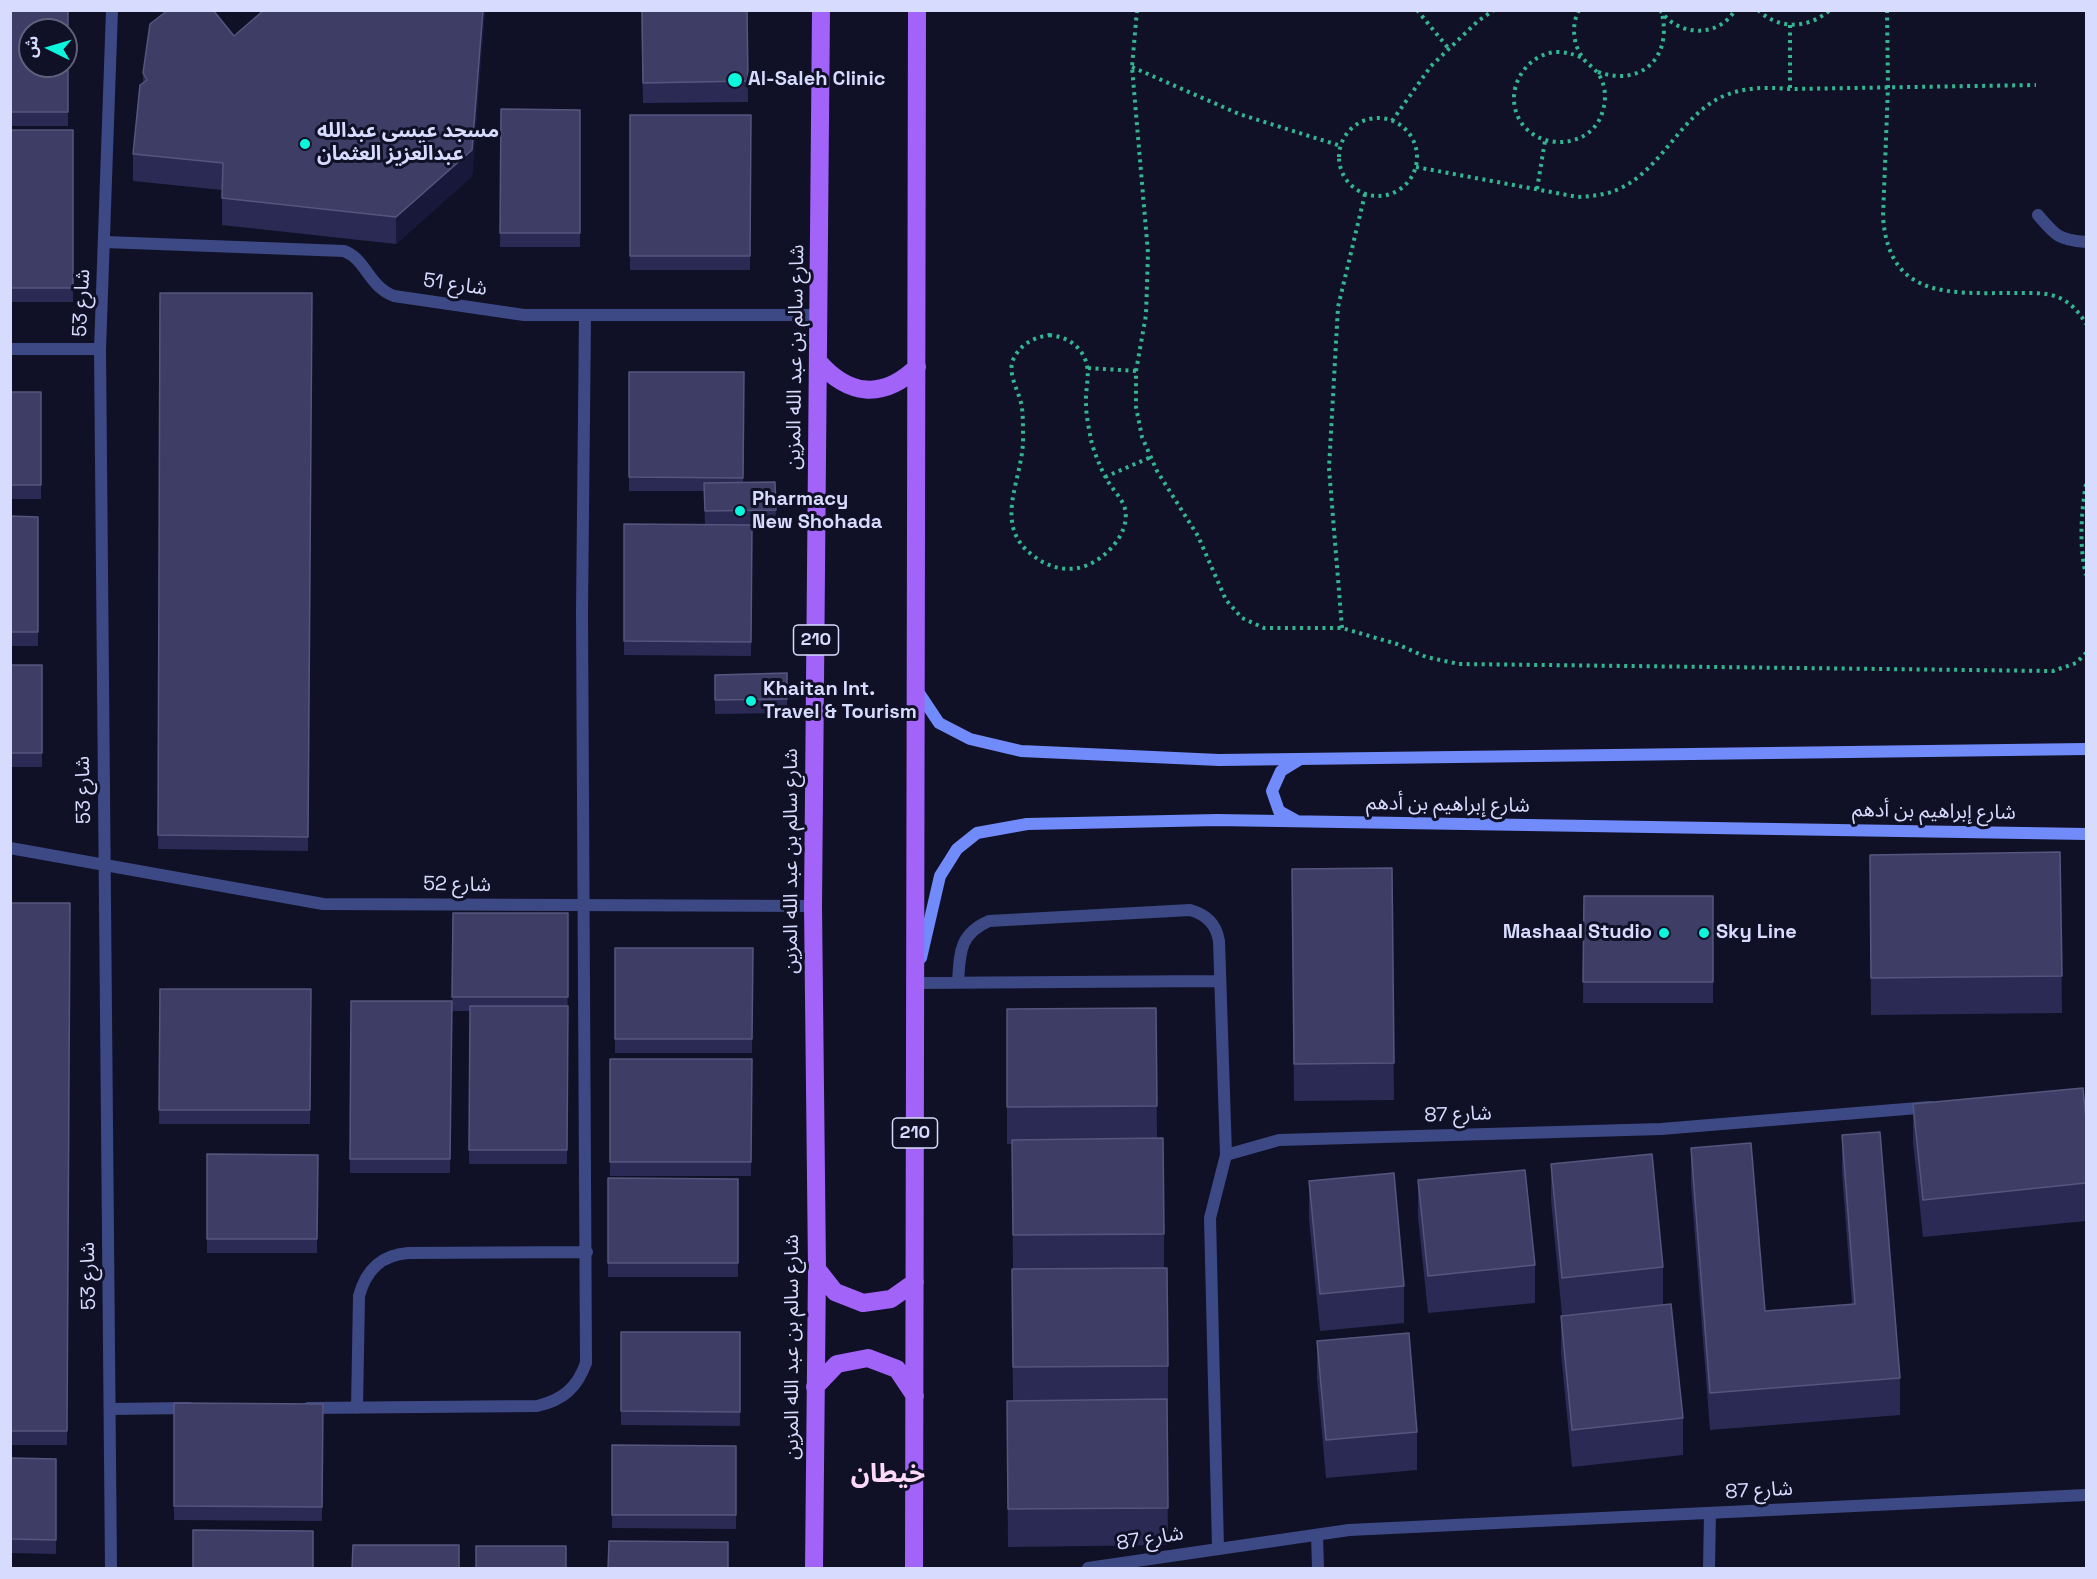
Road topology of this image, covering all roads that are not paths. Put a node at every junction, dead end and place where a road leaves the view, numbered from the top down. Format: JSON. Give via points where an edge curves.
{"nodes":[{"id":1,"x":112,"y":10,"type":"edge"},
{"id":2,"x":821,"y":10,"type":"edge"},
{"id":3,"x":917,"y":10,"type":"edge"},
{"id":4,"x":2038,"y":215,"type":"dead end"},
{"id":5,"x":105,"y":242,"type":"junction"},
{"id":6,"x":2086,"y":242,"type":"edge"},
{"id":7,"x":819,"y":315,"type":"junction"},
{"id":8,"x":585,"y":316,"type":"junction"},
{"id":9,"x":10,"y":349,"type":"edge"},
{"id":10,"x":99,"y":350,"type":"junction"},
{"id":11,"x":818,"y":361,"type":"junction"},
{"id":12,"x":917,"y":367,"type":"junction"},
{"id":13,"x":917,"y":690,"type":"junction"},
{"id":14,"x":2086,"y":749,"type":"edge"},
{"id":15,"x":1300,"y":759,"type":"junction"},
{"id":16,"x":1298,"y":822,"type":"junction"},
{"id":17,"x":2086,"y":834,"type":"edge"},
{"id":18,"x":10,"y":848,"type":"edge"},
{"id":19,"x":105,"y":863,"type":"junction"},
{"id":20,"x":584,"y":906,"type":"junction"},
{"id":21,"x":813,"y":906,"type":"junction"},
{"id":22,"x":1219,"y":981,"type":"junction"},
{"id":23,"x":958,"y":982,"type":"junction"},
{"id":24,"x":915,"y":983,"type":"junction"},
{"id":25,"x":1944,"y":1106,"type":"edge"},
{"id":26,"x":1226,"y":1155,"type":"junction"},
{"id":27,"x":587,"y":1252,"type":"junction"},
{"id":28,"x":817,"y":1269,"type":"junction"},
{"id":29,"x":915,"y":1282,"type":"junction"},
{"id":30,"x":816,"y":1387,"type":"junction"},
{"id":31,"x":915,"y":1396,"type":"junction"},
{"id":32,"x":204,"y":1408,"type":"edge"},
{"id":33,"x":298,"y":1408,"type":"edge"},
{"id":34,"x":357,"y":1408,"type":"junction"},
{"id":35,"x":110,"y":1409,"type":"junction"},
{"id":36,"x":2086,"y":1496,"type":"edge"},
{"id":37,"x":1710,"y":1513,"type":"junction"},
{"id":38,"x":1317,"y":1534,"type":"junction"},
{"id":39,"x":1218,"y":1548,"type":"junction"},
{"id":40,"x":111,"y":1569,"type":"edge"},
{"id":41,"x":814,"y":1569,"type":"edge"},
{"id":42,"x":914,"y":1569,"type":"edge"},
{"id":43,"x":1088,"y":1569,"type":"edge"},
{"id":44,"x":1318,"y":1569,"type":"edge"},
{"id":45,"x":1709,"y":1569,"type":"edge"}],
"edges":[{"from":1,"to":5,"type":"street","name":"شارع 53"},
{"from":2,"to":7,"type":"main road","name":"شارع سالم بن عبد الله المزين","number":"210"},
{"from":3,"to":12,"type":"main road","number":"210"},
{"from":4,"to":6,"type":"street","via":[[2066,241]]},
{"from":5,"to":8,"type":"street","name":"51 شارع","via":[[344,251],[354,255],[382,292],[394,296],[524,315]]},
{"from":5,"to":10,"type":"street","name":"شارع 53"},
{"from":7,"to":8,"type":"street","name":"51 شارع"},
{"from":7,"to":11,"type":"main road","name":"شارع سالم بن عبد الله المزين","number":"210"},
{"from":8,"to":20,"type":"street"},
{"from":9,"to":10,"type":"street"},
{"from":10,"to":19,"type":"street","name":"شارع 53"},
{"from":11,"to":12,"type":"main road","via":[[839,381],[866,390],[894,385]]},
{"from":11,"to":21,"type":"main road","name":"شارع سالم بن عبد الله المزين","number":"210"},
{"from":12,"to":13,"type":"main road","number":"210"},
{"from":13,"to":15,"type":"street","via":[[939,723],[970,739],[1021,751],[1219,760]]},
{"from":13,"to":24,"type":"main road","number":"210"},
{"from":14,"to":15,"type":"street"},
{"from":15,"to":16,"type":"street","via":[[1281,771],[1272,791],[1279,811]]},
{"from":16,"to":17,"type":"street","name":"شارع إبراهيم بن أدهم"},
{"from":16,"to":24,"type":"street","name":"شارع إبراهيم بن أدهم","via":[[1027,824],[977,832],[957,849],[940,876]]},
{"from":18,"to":19,"type":"street","name":"شارع 52"},
{"from":19,"to":20,"type":"street","name":"شارع 52","via":[[323,904]]},
{"from":19,"to":35,"type":"street","name":"شارع 53"},
{"from":20,"to":21,"type":"street","name":"شارع 52"},
{"from":20,"to":27,"type":"street"},
{"from":21,"to":28,"type":"main road","name":"شارع سالم بن عبد الله المزين","number":"210"},
{"from":22,"to":23,"type":"street"},
{"from":22,"to":23,"type":"street","via":[[1217,930],[1211,921],[1190,910],[989,921],[970,932],[963,943]]},
{"from":22,"to":26,"type":"street"},
{"from":23,"to":24,"type":"street"},
{"from":24,"to":29,"type":"main road","number":"210"},
{"from":25,"to":26,"type":"street","name":"شارع 87","via":[[1660,1129],[1280,1140]]},
{"from":26,"to":39,"type":"street","via":[[1210,1218]]},
{"from":27,"to":34,"type":"street","via":[[586,1363],[574,1388],[563,1397],[537,1406]]},
{"from":27,"to":34,"type":"street","via":[[408,1253],[377,1263],[365,1278],[359,1296]]},
{"from":28,"to":29,"type":"main road","via":[[835,1292],[863,1303],[891,1299]]},
{"from":28,"to":30,"type":"main road","name":"شارع سالم بن عبد الله المزين","number":"210"},
{"from":29,"to":31,"type":"main road","number":"210"},
{"from":30,"to":31,"type":"main road","via":[[837,1364],[868,1358],[897,1369]]},
{"from":30,"to":41,"type":"main road","name":"شارع سالم بن عبد الله المزين","number":"210"},
{"from":31,"to":42,"type":"main road","number":"210"},
{"from":32,"to":35,"type":"street"},
{"from":33,"to":34,"type":"street"},
{"from":35,"to":40,"type":"street","name":"شارع 53"},
{"from":36,"to":37,"type":"street","name":"شارع 87"},
{"from":37,"to":38,"type":"street","name":"شارع 87"},
{"from":37,"to":45,"type":"street"},
{"from":38,"to":39,"type":"street","name":"شارع 87"},
{"from":38,"to":44,"type":"street"},
{"from":39,"to":43,"type":"street","name":"شارع 87"}]}
